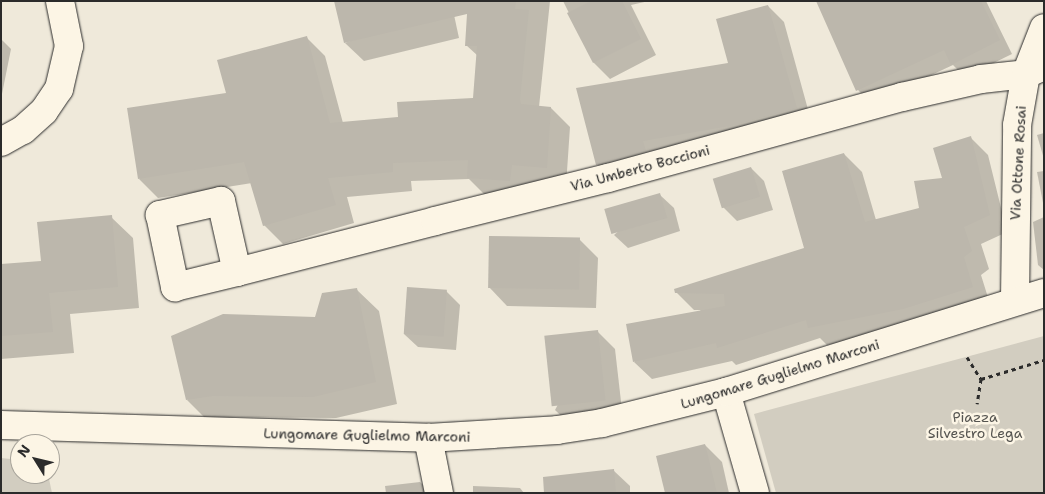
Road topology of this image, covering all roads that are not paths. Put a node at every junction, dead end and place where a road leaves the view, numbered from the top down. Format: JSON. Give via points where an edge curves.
{"nodes":[{"id":1,"x":60,"y":1,"type":"edge"},
{"id":2,"x":1044,"y":28,"type":"edge"},
{"id":3,"x":1035,"y":70,"type":"edge"},
{"id":4,"x":1,"y":142,"type":"edge"},
{"id":5,"x":237,"y":272,"type":"dead end"},
{"id":6,"x":1044,"y":293,"type":"edge"},
{"id":7,"x":1015,"y":301,"type":"junction"},
{"id":8,"x":726,"y":392,"type":"junction"},
{"id":9,"x":1,"y":426,"type":"edge"},
{"id":10,"x":428,"y":438,"type":"junction"},
{"id":11,"x":439,"y":493,"type":"edge"},
{"id":12,"x":755,"y":493,"type":"edge"}],
"edges":[{"from":1,"to":4,"type":"street","via":[[69,46],[59,89],[44,111],[23,130]]},
{"from":2,"to":3,"type":"street","name":"Via Ottone Rosai"},
{"from":3,"to":5,"type":"street","name":"Via Umberto Boccioni","via":[[902,97],[608,178]]},
{"from":3,"to":7,"type":"street","name":"Via Ottone Rosai","via":[[1017,125]]},
{"from":6,"to":7,"type":"street","name":"Lungomare Guglielmo Marconi"},
{"from":7,"to":8,"type":"street","name":"Lungomare Guglielmo Marconi"},
{"from":8,"to":10,"type":"street","name":"Lungomare Guglielmo Marconi","via":[[602,423],[557,430]]},
{"from":8,"to":12,"type":"street"},
{"from":9,"to":10,"type":"street","name":"Lungomare Guglielmo Marconi"},
{"from":10,"to":11,"type":"street"}]}
